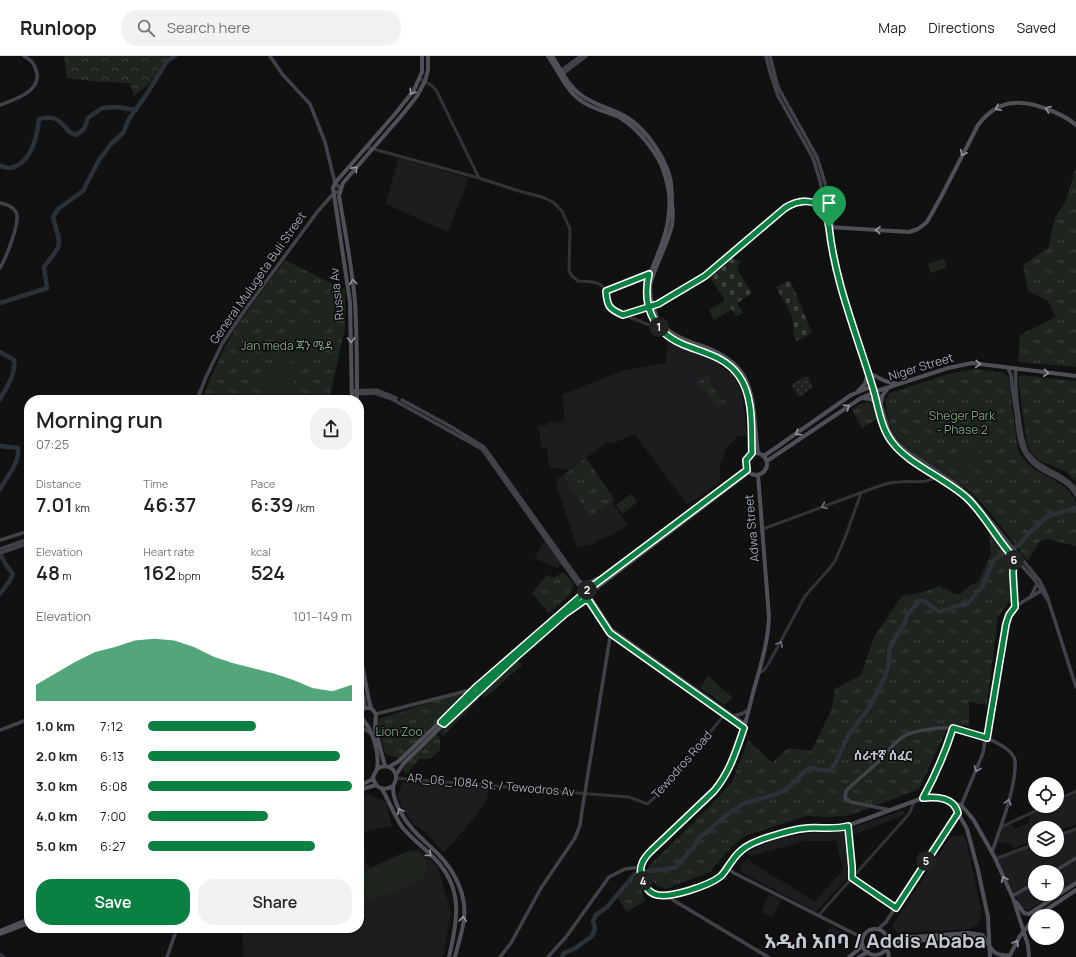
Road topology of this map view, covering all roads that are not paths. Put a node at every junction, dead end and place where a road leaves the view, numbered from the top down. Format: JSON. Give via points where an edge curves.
{"nodes":[{"id":1,"x":24,"y":56,"type":"edge"},
{"id":2,"x":270,"y":56,"type":"edge"},
{"id":3,"x":422,"y":56,"type":"edge"},
{"id":4,"x":428,"y":56,"type":"edge"},
{"id":5,"x":548,"y":56,"type":"edge"},
{"id":6,"x":552,"y":56,"type":"edge"},
{"id":7,"x":581,"y":56,"type":"edge"},
{"id":8,"x":586,"y":56,"type":"edge"},
{"id":9,"x":766,"y":56,"type":"edge"},
{"id":10,"x":770,"y":56,"type":"edge"},
{"id":11,"x":561,"y":73,"type":"junction"},
{"id":12,"x":420,"y":79,"type":"junction"},
{"id":13,"x":425,"y":81,"type":"junction"},
{"id":14,"x":0,"y":105,"type":"edge"},
{"id":15,"x":1076,"y":126,"type":"edge"},
{"id":16,"x":366,"y":147,"type":"junction"},
{"id":17,"x":373,"y":149,"type":"junction"},
{"id":18,"x":479,"y":178,"type":"junction"},
{"id":19,"x":336,"y":183,"type":"junction"},
{"id":20,"x":340,"y":189,"type":"junction"},
{"id":21,"x":333,"y":194,"type":"junction"},
{"id":22,"x":0,"y":203,"type":"edge"},
{"id":23,"x":818,"y":204,"type":"junction"},
{"id":24,"x":824,"y":204,"type":"junction"},
{"id":25,"x":825,"y":212,"type":"junction"},
{"id":26,"x":831,"y":227,"type":"junction"},
{"id":27,"x":349,"y":256,"type":"junction"},
{"id":28,"x":344,"y":257,"type":"junction"},
{"id":29,"x":0,"y":268,"type":"edge"},
{"id":30,"x":651,"y":274,"type":"junction"},
{"id":31,"x":606,"y":291,"type":"junction"},
{"id":32,"x":623,"y":315,"type":"junction"},
{"id":33,"x":655,"y":318,"type":"junction"},
{"id":34,"x":658,"y":325,"type":"junction"},
{"id":35,"x":1008,"y":368,"type":"junction"},
{"id":36,"x":1016,"y":368,"type":"junction"},
{"id":37,"x":868,"y":373,"type":"junction"},
{"id":38,"x":1076,"y":376,"type":"edge"},
{"id":39,"x":900,"y":384,"type":"junction"},
{"id":40,"x":873,"y":386,"type":"junction"},
{"id":41,"x":888,"y":388,"type":"junction"},
{"id":42,"x":352,"y":392,"type":"joint"},
{"id":43,"x":876,"y":392,"type":"junction"},
{"id":44,"x":357,"y":393,"type":"junction"},
{"id":45,"x":856,"y":393,"type":"junction"},
{"id":46,"x":199,"y":395,"type":"edge"},
{"id":47,"x":861,"y":398,"type":"junction"},
{"id":48,"x":880,"y":405,"type":"junction"},
{"id":49,"x":483,"y":448,"type":"junction"},
{"id":50,"x":1026,"y":452,"type":"junction"},
{"id":51,"x":752,"y":453,"type":"junction"},
{"id":52,"x":758,"y":453,"type":"junction"},
{"id":53,"x":764,"y":456,"type":"junction"},
{"id":54,"x":767,"y":461,"type":"junction"},
{"id":55,"x":748,"y":471,"type":"junction"},
{"id":56,"x":938,"y":474,"type":"junction"},
{"id":57,"x":758,"y":475,"type":"junction"},
{"id":58,"x":1076,"y":489,"type":"edge"},
{"id":59,"x":861,"y":493,"type":"junction"},
{"id":60,"x":1076,"y":495,"type":"edge"},
{"id":61,"x":763,"y":529,"type":"junction"},
{"id":62,"x":24,"y":533,"type":"edge"},
{"id":63,"x":0,"y":540,"type":"edge"},
{"id":64,"x":24,"y":541,"type":"edge"},
{"id":65,"x":24,"y":545,"type":"edge"},
{"id":66,"x":0,"y":549,"type":"edge"},
{"id":67,"x":0,"y":553,"type":"edge"},
{"id":68,"x":1014,"y":555,"type":"junction"},
{"id":69,"x":607,"y":574,"type":"junction"},
{"id":70,"x":580,"y":582,"type":"junction"},
{"id":71,"x":1037,"y":584,"type":"junction"},
{"id":72,"x":1043,"y":590,"type":"junction"},
{"id":73,"x":586,"y":593,"type":"junction"},
{"id":74,"x":1031,"y":597,"type":"junction"},
{"id":75,"x":589,"y":601,"type":"junction"},
{"id":76,"x":1015,"y":607,"type":"junction"},
{"id":77,"x":565,"y":614,"type":"junction"},
{"id":78,"x":611,"y":631,"type":"junction"},
{"id":79,"x":759,"y":673,"type":"junction"},
{"id":80,"x":364,"y":677,"type":"edge"},
{"id":81,"x":1076,"y":687,"type":"edge"},
{"id":82,"x":475,"y":688,"type":"junction"},
{"id":83,"x":480,"y":690,"type":"junction"},
{"id":84,"x":371,"y":708,"type":"junction"},
{"id":85,"x":364,"y":710,"type":"edge"},
{"id":86,"x":749,"y":710,"type":"junction"},
{"id":87,"x":726,"y":713,"type":"junction"},
{"id":88,"x":376,"y":714,"type":"junction"},
{"id":89,"x":733,"y":716,"type":"junction"},
{"id":90,"x":24,"y":721,"type":"edge"},
{"id":91,"x":364,"y":721,"type":"edge"},
{"id":92,"x":442,"y":723,"type":"junction"},
{"id":93,"x":745,"y":723,"type":"junction"},
{"id":94,"x":372,"y":728,"type":"junction"},
{"id":95,"x":744,"y":728,"type":"junction"},
{"id":96,"x":953,"y":728,"type":"junction"},
{"id":97,"x":364,"y":729,"type":"edge"},
{"id":98,"x":0,"y":730,"type":"edge"},
{"id":99,"x":372,"y":734,"type":"junction"},
{"id":100,"x":987,"y":738,"type":"junction"},
{"id":101,"x":387,"y":767,"type":"junction"},
{"id":102,"x":377,"y":769,"type":"junction"},
{"id":103,"x":396,"y":776,"type":"junction"},
{"id":104,"x":373,"y":779,"type":"junction"},
{"id":105,"x":364,"y":784,"type":"edge"},
{"id":106,"x":376,"y":785,"type":"junction"},
{"id":107,"x":393,"y":786,"type":"junction"},
{"id":108,"x":364,"y":789,"type":"edge"},
{"id":109,"x":382,"y":789,"type":"junction"},
{"id":110,"x":1076,"y":791,"type":"edge"},
{"id":111,"x":585,"y":793,"type":"junction"},
{"id":112,"x":1064,"y":797,"type":"edge"},
{"id":113,"x":923,"y":798,"type":"junction"},
{"id":114,"x":915,"y":801,"type":"junction"},
{"id":115,"x":952,"y":803,"type":"junction"},
{"id":116,"x":962,"y":806,"type":"junction"},
{"id":117,"x":890,"y":810,"type":"junction"},
{"id":118,"x":958,"y":813,"type":"junction"},
{"id":119,"x":1031,"y":813,"type":"edge"},
{"id":120,"x":408,"y":824,"type":"junction"},
{"id":121,"x":848,"y":826,"type":"junction"},
{"id":122,"x":403,"y":827,"type":"junction"},
{"id":123,"x":1001,"y":827,"type":"junction"},
{"id":124,"x":1076,"y":829,"type":"edge"},
{"id":125,"x":1064,"y":833,"type":"edge"},
{"id":126,"x":1028,"y":847,"type":"edge"},
{"id":127,"x":992,"y":852,"type":"junction"},
{"id":128,"x":1076,"y":858,"type":"edge"},
{"id":129,"x":995,"y":860,"type":"junction"},
{"id":130,"x":1064,"y":865,"type":"edge"},
{"id":131,"x":641,"y":867,"type":"junction"},
{"id":132,"x":727,"y":868,"type":"junction"},
{"id":133,"x":852,"y":878,"type":"junction"},
{"id":134,"x":1076,"y":883,"type":"edge"},
{"id":135,"x":1028,"y":887,"type":"edge"},
{"id":136,"x":1076,"y":890,"type":"edge"},
{"id":137,"x":667,"y":894,"type":"junction"},
{"id":138,"x":1012,"y":897,"type":"junction"},
{"id":139,"x":896,"y":908,"type":"junction"},
{"id":140,"x":1048,"y":909,"type":"edge"},
{"id":141,"x":819,"y":915,"type":"junction"},
{"id":142,"x":24,"y":921,"type":"edge"},
{"id":143,"x":24,"y":925,"type":"edge"},
{"id":144,"x":1028,"y":927,"type":"edge"},
{"id":145,"x":878,"y":929,"type":"junction"},
{"id":146,"x":1024,"y":932,"type":"junction"},
{"id":147,"x":0,"y":933,"type":"edge"},
{"id":148,"x":175,"y":933,"type":"edge"},
{"id":149,"x":863,"y":938,"type":"junction"},
{"id":150,"x":862,"y":944,"type":"junction"},
{"id":151,"x":889,"y":945,"type":"junction"},
{"id":152,"x":990,"y":948,"type":"junction"},
{"id":153,"x":868,"y":952,"type":"junction"},
{"id":154,"x":0,"y":954,"type":"edge"},
{"id":155,"x":880,"y":956,"type":"edge"},
{"id":156,"x":1009,"y":956,"type":"edge"},
{"id":157,"x":4,"y":957,"type":"edge"},
{"id":158,"x":167,"y":957,"type":"edge"},
{"id":159,"x":449,"y":957,"type":"edge"},
{"id":160,"x":455,"y":957,"type":"edge"},
{"id":161,"x":500,"y":957,"type":"edge"},
{"id":162,"x":548,"y":957,"type":"edge"},
{"id":163,"x":768,"y":957,"type":"edge"},
{"id":164,"x":850,"y":957,"type":"edge"},
{"id":165,"x":859,"y":957,"type":"edge"},
{"id":166,"x":890,"y":957,"type":"edge"},
{"id":167,"x":990,"y":957,"type":"edge"},
{"id":168,"x":1029,"y":957,"type":"edge"}],
"edges":[{"from":1,"to":14,"type":"main road","via":[[35,66],[35,84],[22,96]]},
{"from":2,"to":19,"type":"main road","via":[[283,75],[310,104],[325,142]]},
{"from":3,"to":12,"type":"main road"},
{"from":4,"to":13,"type":"main road"},
{"from":5,"to":11,"type":"main road"},
{"from":6,"to":11,"type":"main road"},
{"from":7,"to":11,"type":"main road"},
{"from":8,"to":11,"type":"main road"},
{"from":9,"to":24,"type":"main road","via":[[778,96],[813,158]]},
{"from":10,"to":26,"type":"main road","via":[[779,89],[817,157],[825,183]]},
{"from":11,"to":30,"type":"main road","via":[[580,95],[617,112],[635,124],[652,142],[666,166],[672,190],[672,225]]},
{"from":12,"to":13,"type":"street"},
{"from":12,"to":16,"type":"main road","one_way":true,"via":[[410,96]]},
{"from":13,"to":17,"type":"main road","via":[[417,96]]},
{"from":13,"to":18,"type":"street","via":[[436,90]]},
{"from":15,"to":26,"type":"main road","one_way":true,"via":[[1068,118],[1029,103],[1015,102],[998,107],[978,125],[941,198],[921,227],[909,232]]},
{"from":16,"to":17,"type":"street"},
{"from":16,"to":19,"type":"main road"},
{"from":17,"to":18,"type":"street"},
{"from":20,"to":17,"type":"main road","one_way":true},
{"from":18,"to":31,"type":"street","via":[[553,202],[562,211],[570,229],[569,269],[572,275],[578,281],[590,281]]},
{"from":19,"to":20,"type":"main road"},
{"from":19,"to":21,"type":"main road","name":"Russia Av"},
{"from":20,"to":21,"type":"main road","name":"General Mulugeta Buli Street"},
{"from":20,"to":27,"type":"main road","name":"Russia Av"},
{"from":21,"to":28,"type":"main road","name":"Russia Av"},
{"from":21,"to":46,"type":"main road","name":"General Mulugeta Buli Street","via":[[284,255],[222,344]]},
{"from":22,"to":29,"type":"main road","via":[[11,207],[16,212],[17,220]]},
{"from":23,"to":24,"type":"street"},
{"from":23,"to":25,"type":"street"},
{"from":23,"to":32,"type":"street","via":[[801,201],[790,205],[705,276],[658,304]]},
{"from":24,"to":25,"type":"main road"},
{"from":25,"to":26,"type":"main road"},
{"from":26,"to":37,"type":"main road","via":[[832,255],[838,280]]},
{"from":27,"to":28,"type":"main road"},
{"from":44,"to":27,"type":"main road","name":"Russia Av","one_way":true,"via":[[356,328]]},
{"from":28,"to":42,"type":"main road","name":"Russia Av","one_way":true,"via":[[350,302]]},
{"from":30,"to":31,"type":"street"},
{"from":30,"to":33,"type":"main road","bridge":true,"via":[[647,301]]},
{"from":31,"to":32,"type":"street","via":[[611,310]]},
{"from":32,"to":34,"type":"street","via":[[652,326]]},
{"from":33,"to":34,"type":"main road"},
{"from":33,"to":52,"type":"main road","via":[[676,336],[718,352],[740,369],[752,398]]},
{"from":34,"to":51,"type":"main road","via":[[674,340],[723,360],[736,372],[744,384],[748,398]]},
{"from":35,"to":36,"type":"main road","name":"Niger Street"},
{"from":39,"to":35,"type":"main road","name":"Niger Street","one_way":true,"via":[[967,364]]},
{"from":35,"to":50,"type":"main road","via":[[1021,448]]},
{"from":36,"to":38,"type":"main road","name":"Niger Street","one_way":true},
{"from":36,"to":50,"type":"main road","via":[[1016,390]]},
{"from":37,"to":39,"type":"main road","via":[[884,381]]},
{"from":37,"to":40,"type":"main road"},
{"from":37,"to":45,"type":"main road","via":[[864,384]]},
{"from":39,"to":41,"type":"main road","name":"Niger Street"},
{"from":40,"to":43,"type":"main road"},
{"from":40,"to":45,"type":"main road"},
{"from":41,"to":43,"type":"main road","name":"Niger Street"},
{"from":41,"to":48,"type":"main road","via":[[882,396]]},
{"from":42,"to":44,"type":"main road"},
{"from":43,"to":47,"type":"main road","name":"Niger Street"},
{"from":43,"to":48,"type":"main road"},
{"from":44,"to":49,"type":"main road","via":[[378,394],[413,408]]},
{"from":45,"to":53,"type":"main road","one_way":true},
{"from":47,"to":48,"type":"main road","via":[[871,399]]},
{"from":54,"to":47,"type":"main road","name":"Niger Street","one_way":true},
{"from":48,"to":56,"type":"main road","via":[[889,430],[900,448]]},
{"from":49,"to":70,"type":"main road"},
{"from":49,"to":73,"type":"main road"},
{"from":50,"to":58,"type":"main road","via":[[1036,462],[1068,480]]},
{"from":50,"to":60,"type":"main road","via":[[1035,466],[1067,484]]},
{"from":51,"to":52,"type":"main road"},
{"from":51,"to":55,"type":"main road","via":[[746,460]]},
{"from":52,"to":53,"type":"main road"},
{"from":53,"to":54,"type":"main road"},
{"from":54,"to":57,"type":"main road","via":[[766,470]]},
{"from":55,"to":57,"type":"main road"},
{"from":55,"to":69,"type":"main road"},
{"from":55,"to":73,"type":"main road"},
{"from":56,"to":59,"type":"street","via":[[929,480],[898,482]]},
{"from":56,"to":68,"type":"main road","via":[[968,499]]},
{"from":57,"to":61,"type":"main road","name":"Adwa Street"},
{"from":59,"to":61,"type":"street","one_way":true},
{"from":79,"to":59,"type":"street","one_way":true,"via":[[770,663],[805,596],[835,561]]},
{"from":61,"to":79,"type":"main road","name":"Adwa Street","via":[[769,617],[768,637]]},
{"from":62,"to":63,"type":"main road"},
{"from":64,"to":66,"type":"main road"},
{"from":65,"to":67,"type":"main road"},
{"from":68,"to":71,"type":"main road"},
{"from":68,"to":72,"type":"main road","via":[[1035,575]]},
{"from":68,"to":76,"type":"main road"},
{"from":69,"to":70,"type":"main road","via":[[587,584]]},
{"from":69,"to":73,"type":"main road"},
{"from":70,"to":73,"type":"main road"},
{"from":71,"to":72,"type":"main road"},
{"from":71,"to":74,"type":"main road"},
{"from":72,"to":74,"type":"main road"},
{"from":72,"to":81,"type":"main road"},
{"from":73,"to":75,"type":"main road"},
{"from":73,"to":77,"type":"main road"},
{"from":73,"to":78,"type":"main road"},
{"from":73,"to":82,"type":"main road"},
{"from":74,"to":76,"type":"main road"},
{"from":75,"to":77,"type":"main road","via":[[585,600]]},
{"from":75,"to":78,"type":"main road"},
{"from":76,"to":100,"type":"main road","via":[[1006,624]]},
{"from":77,"to":83,"type":"main road"},
{"from":78,"to":87,"type":"main road"},
{"from":78,"to":111,"type":"main road"},
{"from":79,"to":86,"type":"main road","name":"Adwa Street"},
{"from":80,"to":84,"type":"main road"},
{"from":82,"to":83,"type":"main road"},
{"from":82,"to":88,"type":"main road"},
{"from":82,"to":92,"type":"main road"},
{"from":83,"to":92,"type":"main road"},
{"from":84,"to":85,"type":"main road"},
{"from":84,"to":88,"type":"main road"},
{"from":86,"to":89,"type":"main road"},
{"from":86,"to":93,"type":"main road","name":"Adwa Street"},
{"from":87,"to":89,"type":"main road"},
{"from":87,"to":95,"type":"main road"},
{"from":87,"to":111,"type":"street","name":"Tewodros Road","via":[[650,803],[629,797]]},
{"from":88,"to":94,"type":"main road"},
{"from":89,"to":93,"type":"main road"},
{"from":90,"to":98,"type":"main road"},
{"from":91,"to":94,"type":"main road"},
{"from":92,"to":101,"type":"main road","via":[[399,761]]},
{"from":92,"to":103,"type":"main road","via":[[403,764]]},
{"from":93,"to":95,"type":"main road","name":"Adwa Street"},
{"from":94,"to":99,"type":"main road"},
{"from":94,"to":101,"type":"main road"},
{"from":95,"to":131,"type":"main road","name":"Adwa Street","via":[[731,766],[722,782],[646,856]]},
{"from":96,"to":100,"type":"main road"},
{"from":96,"to":113,"type":"street","via":[[947,748]]},
{"from":96,"to":117,"type":"main road","via":[[909,733],[897,741],[846,791],[845,798],[851,802]]},
{"from":97,"to":99,"type":"main road"},
{"from":99,"to":102,"type":"main road"},
{"from":100,"to":116,"type":"main road","one_way":true},
{"from":123,"to":100,"type":"main road","one_way":true,"via":[[1014,780],[1016,761],[1010,752]]},
{"from":101,"to":102,"type":"main road"},
{"from":101,"to":103,"type":"main road","via":[[392,769]]},
{"from":102,"to":104,"type":"main road"},
{"from":103,"to":107,"type":"main road"},
{"from":103,"to":111,"type":"street","name":"AR_06_1084 St. / Tewodros Av"},
{"from":104,"to":105,"type":"main road"},
{"from":104,"to":106,"type":"main road"},
{"from":106,"to":108,"type":"main road"},
{"from":106,"to":109,"type":"main road"},
{"from":107,"to":109,"type":"main road"},
{"from":120,"to":107,"type":"main road","one_way":true,"via":[[396,804]]},
{"from":109,"to":122,"type":"main road"},
{"from":110,"to":112,"type":"street"},
{"from":111,"to":161,"type":"main road","via":[[580,825],[575,838],[541,888],[511,943]]},
{"from":113,"to":114,"type":"main road"},
{"from":113,"to":115,"type":"main road","via":[[938,798]]},
{"from":114,"to":117,"type":"main road"},
{"from":114,"to":133,"type":"street","via":[[909,814]]},
{"from":115,"to":116,"type":"main road"},
{"from":115,"to":118,"type":"main road"},
{"from":116,"to":118,"type":"main road"},
{"from":116,"to":127,"type":"main road","via":[[971,815]]},
{"from":117,"to":121,"type":"main road"},
{"from":118,"to":139,"type":"main road"},
{"from":118,"to":152,"type":"main road","via":[[967,829],[978,870],[988,917]]},
{"from":119,"to":123,"type":"street"},
{"from":120,"to":122,"type":"main road"},
{"from":160,"to":120,"type":"main road","one_way":true,"via":[[464,918],[461,891],[443,860]]},
{"from":121,"to":132,"type":"main road","via":[[796,830],[758,841],[743,848]]},
{"from":121,"to":133,"type":"street"},
{"from":122,"to":159,"type":"main road","one_way":true,"via":[[441,865],[449,877],[457,904]]},
{"from":123,"to":127,"type":"main road"},
{"from":124,"to":125,"type":"street"},
{"from":126,"to":129,"type":"street"},
{"from":127,"to":129,"type":"main road"},
{"from":128,"to":130,"type":"main road"},
{"from":138,"to":129,"type":"main road","one_way":true},
{"from":131,"to":137,"type":"main road","via":[[644,885],[651,892]]},
{"from":131,"to":162,"type":"main road","via":[[625,869],[609,877],[566,937]]},
{"from":132,"to":137,"type":"main road","via":[[720,876],[705,884],[686,892]]},
{"from":132,"to":141,"type":"main road"},
{"from":133,"to":139,"type":"street"},
{"from":133,"to":141,"type":"street"},
{"from":134,"to":138,"type":"main road","via":[[1031,913],[1022,912]]},
{"from":135,"to":138,"type":"main road"},
{"from":136,"to":140,"type":"main road"},
{"from":137,"to":163,"type":"main road"},
{"from":138,"to":146,"type":"main road"},
{"from":139,"to":145,"type":"main road"},
{"from":141,"to":149,"type":"main road"},
{"from":142,"to":147,"type":"main road"},
{"from":143,"to":147,"type":"main road"},
{"from":144,"to":146,"type":"main road"},
{"from":145,"to":149,"type":"main road","via":[[868,931]]},
{"from":145,"to":151,"type":"main road","via":[[886,934]]},
{"from":156,"to":146,"type":"main road","one_way":true},
{"from":146,"to":168,"type":"main road"},
{"from":148,"to":158,"type":"main road"},
{"from":149,"to":150,"type":"main road"},
{"from":150,"to":153,"type":"main road"},
{"from":150,"to":164,"type":"main road"},
{"from":151,"to":152,"type":"main road","via":[[970,937],[987,941]]},
{"from":151,"to":155,"type":"main road"},
{"from":151,"to":166,"type":"main road"},
{"from":152,"to":156,"type":"main road","via":[[997,955]]},
{"from":152,"to":167,"type":"main road"},
{"from":153,"to":155,"type":"main road"},
{"from":153,"to":165,"type":"main road"},
{"from":154,"to":157,"type":"street"}]}
